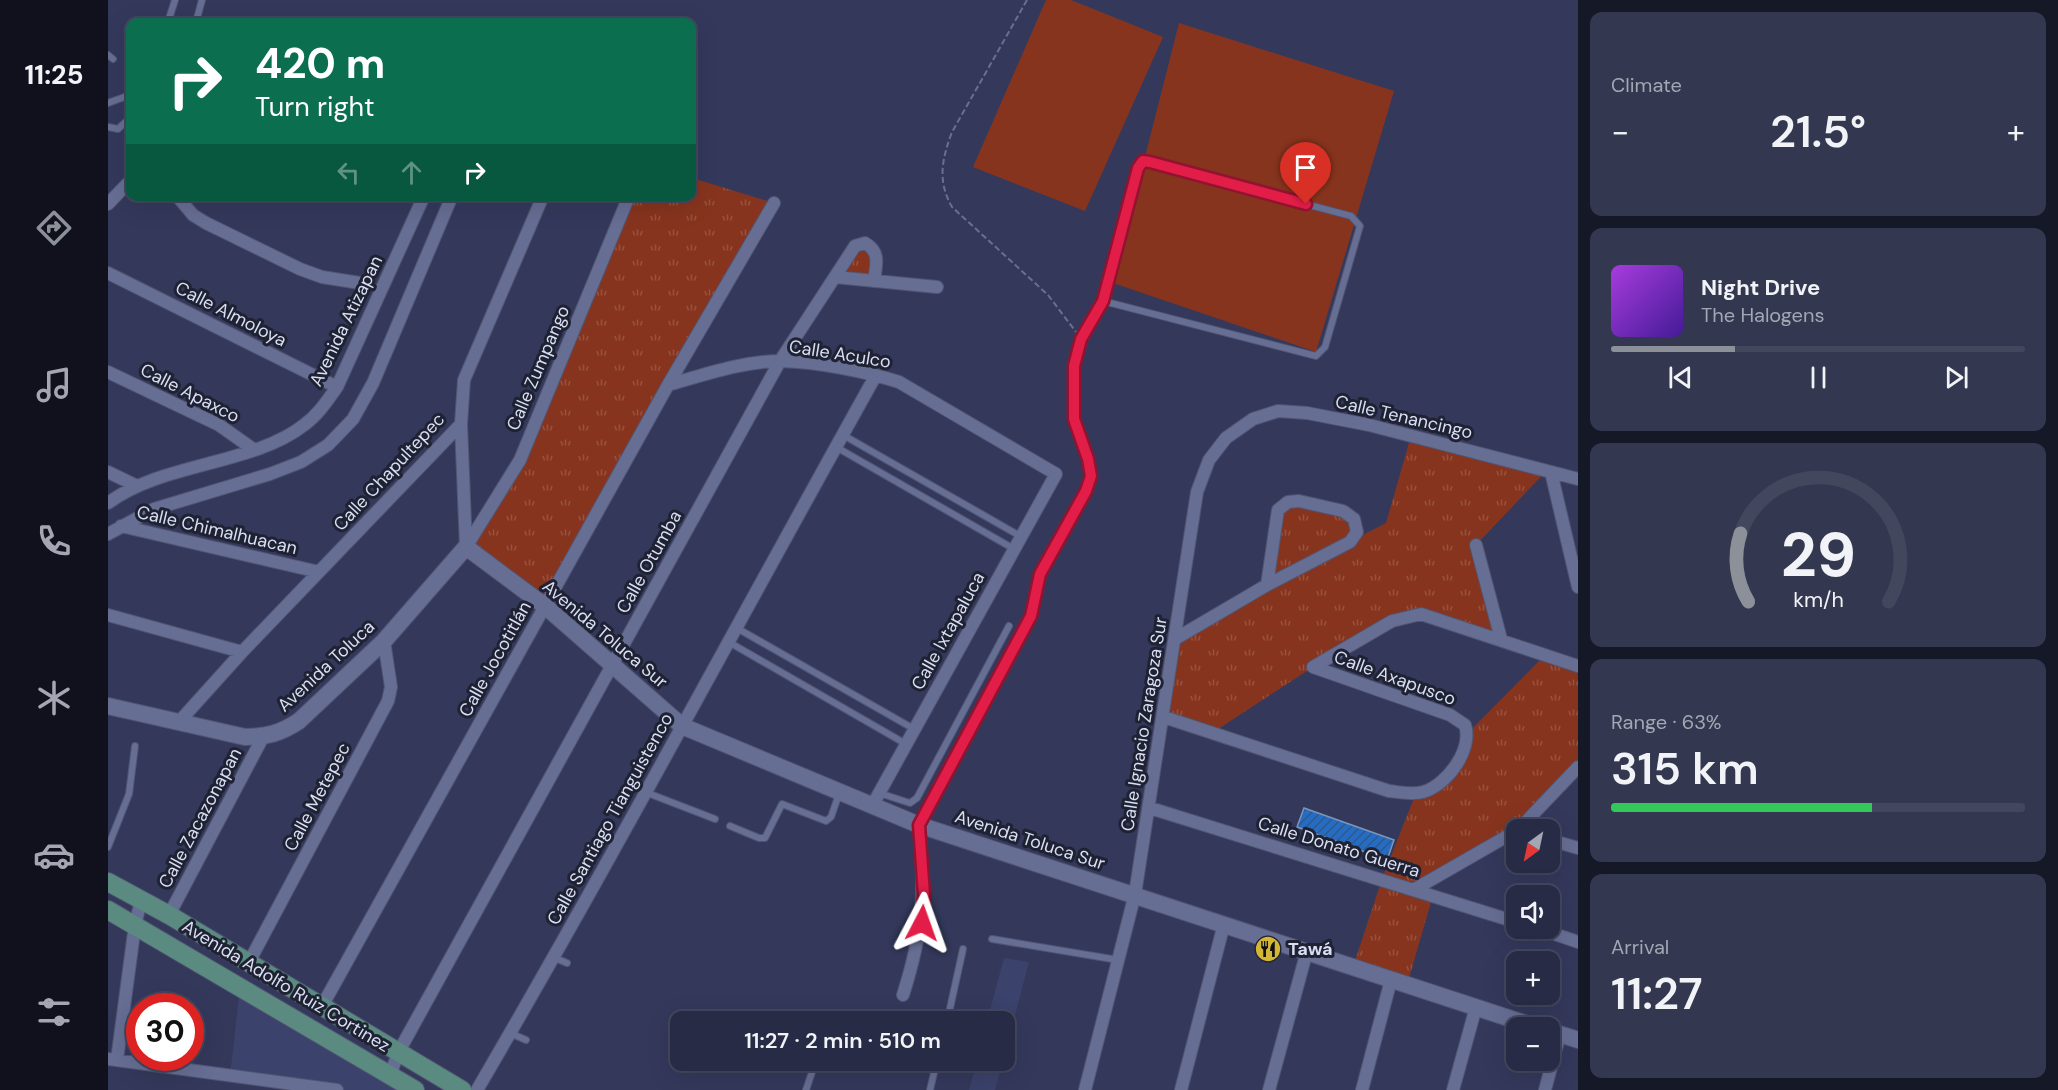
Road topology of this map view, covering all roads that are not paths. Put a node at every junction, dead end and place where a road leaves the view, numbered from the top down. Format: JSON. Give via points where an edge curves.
{"nodes":[{"id":1,"x":175,"y":0,"type":"edge"},
{"id":2,"x":202,"y":0,"type":"edge"},
{"id":3,"x":169,"y":18,"type":"edge"},
{"id":4,"x":197,"y":18,"type":"edge"},
{"id":5,"x":126,"y":96,"type":"edge"},
{"id":6,"x":108,"y":103,"type":"edge"},
{"id":7,"x":126,"y":122,"type":"edge"},
{"id":8,"x":108,"y":127,"type":"edge"},
{"id":9,"x":126,"y":185,"type":"edge"},
{"id":10,"x":181,"y":201,"type":"edge"},
{"id":11,"x":422,"y":201,"type":"edge"},
{"id":12,"x":450,"y":201,"type":"edge"},
{"id":13,"x":541,"y":201,"type":"edge"},
{"id":14,"x":627,"y":201,"type":"edge"},
{"id":15,"x":774,"y":203,"type":"dead end"},
{"id":16,"x":108,"y":204,"type":"edge"},
{"id":17,"x":108,"y":273,"type":"edge"},
{"id":18,"x":835,"y":277,"type":"junction"},
{"id":19,"x":874,"y":281,"type":"junction"},
{"id":20,"x":360,"y":283,"type":"dead end"},
{"id":21,"x":937,"y":287,"type":"dead end"},
{"id":22,"x":1103,"y":301,"type":"junction"},
{"id":23,"x":780,"y":361,"type":"junction"},
{"id":24,"x":108,"y":372,"type":"edge"},
{"id":25,"x":876,"y":375,"type":"junction"},
{"id":26,"x":668,"y":385,"type":"junction"},
{"id":27,"x":337,"y":387,"type":"junction"},
{"id":28,"x":461,"y":424,"type":"junction"},
{"id":29,"x":842,"y":435,"type":"junction"},
{"id":30,"x":1226,"y":438,"type":"joint"},
{"id":31,"x":835,"y":447,"type":"junction"},
{"id":32,"x":253,"y":449,"type":"junction"},
{"id":33,"x":1551,"y":471,"type":"junction"},
{"id":34,"x":108,"y":472,"type":"edge"},
{"id":35,"x":1056,"y":474,"type":"joint"},
{"id":36,"x":1578,"y":479,"type":"edge"},
{"id":37,"x":137,"y":486,"type":"junction"},
{"id":38,"x":108,"y":503,"type":"edge"},
{"id":39,"x":121,"y":526,"type":"junction"},
{"id":40,"x":108,"y":534,"type":"edge"},
{"id":41,"x":1020,"y":536,"type":"junction"},
{"id":42,"x":1476,"y":545,"type":"dead end"},
{"id":43,"x":466,"y":547,"type":"junction"},
{"id":44,"x":1014,"y":549,"type":"junction"},
{"id":45,"x":320,"y":572,"type":"junction"},
{"id":46,"x":1267,"y":585,"type":"junction"},
{"id":47,"x":1578,"y":587,"type":"edge"},
{"id":48,"x":545,"y":606,"type":"junction"},
{"id":49,"x":108,"y":615,"type":"edge"},
{"id":50,"x":1010,"y":626,"type":"dead end"},
{"id":51,"x":734,"y":627,"type":"junction"},
{"id":52,"x":1175,"y":639,"type":"junction"},
{"id":53,"x":1501,"y":639,"type":"junction"},
{"id":54,"x":384,"y":641,"type":"junction"},
{"id":55,"x":727,"y":641,"type":"junction"},
{"id":56,"x":242,"y":652,"type":"junction"},
{"id":57,"x":613,"y":665,"type":"junction"},
{"id":58,"x":1578,"y":666,"type":"edge"},
{"id":59,"x":108,"y":706,"type":"edge"},
{"id":60,"x":1164,"y":717,"type":"junction"},
{"id":61,"x":178,"y":723,"type":"junction"},
{"id":62,"x":682,"y":726,"type":"junction"},
{"id":63,"x":914,"y":729,"type":"junction"},
{"id":64,"x":263,"y":737,"type":"junction"},
{"id":65,"x":906,"y":744,"type":"junction"},
{"id":66,"x":135,"y":746,"type":"dead end"},
{"id":67,"x":1578,"y":767,"type":"edge"},
{"id":68,"x":644,"y":792,"type":"junction"},
{"id":69,"x":839,"y":793,"type":"junction"},
{"id":70,"x":875,"y":799,"type":"junction"},
{"id":71,"x":1150,"y":808,"type":"junction"},
{"id":72,"x":715,"y":819,"type":"dead end"},
{"id":73,"x":1528,"y":819,"type":"edge"},
{"id":74,"x":919,"y":825,"type":"junction"},
{"id":75,"x":730,"y":826,"type":"dead end"},
{"id":76,"x":1506,"y":836,"type":"edge"},
{"id":77,"x":1560,"y":843,"type":"edge"},
{"id":78,"x":108,"y":847,"type":"edge"},
{"id":79,"x":1578,"y":848,"type":"edge"},
{"id":80,"x":108,"y":882,"type":"edge"},
{"id":81,"x":1415,"y":889,"type":"junction"},
{"id":82,"x":1135,"y":894,"type":"junction"},
{"id":83,"x":141,"y":901,"type":"junction"},
{"id":84,"x":108,"y":909,"type":"edge"},
{"id":85,"x":169,"y":915,"type":"junction"},
{"id":86,"x":1506,"y":919,"type":"edge"},
{"id":87,"x":1224,"y":924,"type":"junction"},
{"id":88,"x":135,"y":925,"type":"junction"},
{"id":89,"x":1560,"y":936,"type":"edge"},
{"id":90,"x":992,"y":939,"type":"dead end"},
{"id":91,"x":1578,"y":942,"type":"edge"},
{"id":92,"x":963,"y":949,"type":"dead end"},
{"id":93,"x":1307,"y":951,"type":"junction"},
{"id":94,"x":555,"y":958,"type":"junction"},
{"id":95,"x":1119,"y":960,"type":"junction"},
{"id":96,"x":567,"y":963,"type":"dead end"},
{"id":97,"x":248,"y":964,"type":"junction"},
{"id":98,"x":1391,"y":980,"type":"junction"},
{"id":99,"x":903,"y":995,"type":"dead end"},
{"id":100,"x":1476,"y":1007,"type":"junction"},
{"id":101,"x":321,"y":1008,"type":"junction"},
{"id":102,"x":949,"y":1011,"type":"edge"},
{"id":103,"x":1506,"y":1017,"type":"edge"},
{"id":104,"x":510,"y":1033,"type":"junction"},
{"id":105,"x":1560,"y":1035,"type":"edge"},
{"id":106,"x":526,"y":1040,"type":"dead end"},
{"id":107,"x":1578,"y":1040,"type":"edge"},
{"id":108,"x":398,"y":1053,"type":"junction"},
{"id":109,"x":113,"y":1059,"type":"edge"},
{"id":110,"x":812,"y":1071,"type":"edge"},
{"id":111,"x":934,"y":1071,"type":"edge"},
{"id":112,"x":1548,"y":1071,"type":"edge"},
{"id":113,"x":390,"y":1076,"type":"junction"},
{"id":114,"x":337,"y":1090,"type":"edge"},
{"id":115,"x":415,"y":1090,"type":"edge"},
{"id":116,"x":462,"y":1090,"type":"edge"},
{"id":117,"x":477,"y":1090,"type":"edge"},
{"id":118,"x":806,"y":1090,"type":"edge"},
{"id":119,"x":930,"y":1090,"type":"edge"},
{"id":120,"x":1085,"y":1090,"type":"edge"},
{"id":121,"x":1181,"y":1090,"type":"edge"},
{"id":122,"x":1269,"y":1090,"type":"edge"},
{"id":123,"x":1362,"y":1090,"type":"edge"},
{"id":124,"x":1454,"y":1090,"type":"edge"},
{"id":125,"x":1545,"y":1090,"type":"edge"}],
"edges":[{"from":1,"to":3,"type":"lane"},
{"from":2,"to":4,"type":"lane"},
{"from":5,"to":6,"type":"lane"},
{"from":7,"to":8,"type":"lane","via":[[118,129]]},
{"from":9,"to":16,"type":"street"},
{"from":10,"to":20,"type":"street","via":[[206,223],[300,269]]},
{"from":11,"to":27,"type":"street","name":"Avenida Atizapan"},
{"from":12,"to":39,"type":"street","via":[[373,383],[353,419],[328,445],[301,462],[154,510]]},
{"from":13,"to":28,"type":"street","name":"Calle Chapultepec","via":[[464,381]]},
{"from":14,"to":43,"type":"street","name":"Calle Zumpango","via":[[520,460]]},
{"from":15,"to":26,"type":"street","name":"Calle Jocotitlán"},
{"from":17,"to":27,"type":"street","name":"Calle Almoloya"},
{"from":18,"to":19,"type":"street"},
{"from":18,"to":19,"type":"street","name":"Calle Otumba","via":[[848,253],[865,243],[877,257]]},
{"from":18,"to":23,"type":"street","name":"Calle Otumba"},
{"from":19,"to":21,"type":"street"},
{"from":22,"to":22,"type":"lane","via":[[1143,161],[1351,216],[1360,226],[1325,347],[1316,356]]},
{"from":22,"to":74,"type":"lane","via":[[1081,339],[1074,366],[1074,419],[1091,476],[1086,491],[1040,574],[1031,616]]},
{"from":23,"to":25,"type":"street","name":"Calle Aculco"},
{"from":23,"to":26,"type":"street","name":"Calle Aculco","via":[[721,370]]},
{"from":23,"to":57,"type":"street","name":"Calle Otumba"},
{"from":24,"to":32,"type":"street","name":"Calle Apaxco","via":[[219,425]]},
{"from":25,"to":29,"type":"street","name":"Calle Santiago Tianguistenco"},
{"from":25,"to":35,"type":"street","name":"Calle Aculco","via":[[899,382]]},
{"from":26,"to":48,"type":"street","name":"Calle Jocotitlán"},
{"from":27,"to":32,"type":"street","name":"Avenida Atizapan","via":[[304,426]]},
{"from":28,"to":43,"type":"street"},
{"from":28,"to":45,"type":"street","name":"Calle Chapultepec"},
{"from":29,"to":31,"type":"street","name":"Calle Santiago Tianguistenco"},
{"from":29,"to":41,"type":"lane"},
{"from":30,"to":33,"type":"street","name":"Calle Tenancingo","via":[[1253,419],[1278,411],[1306,413]]},
{"from":30,"to":52,"type":"street","name":"Calle Ignacio Zaragoza Sur","via":[[1209,460],[1197,492]]},
{"from":31,"to":44,"type":"lane"},
{"from":31,"to":51,"type":"street","name":"Calle Santiago Tianguistenco"},
{"from":32,"to":37,"type":"street","name":"Avenida Atizapan"},
{"from":33,"to":36,"type":"street","name":"Calle Tenancingo"},
{"from":33,"to":47,"type":"street"},
{"from":34,"to":37,"type":"street"},
{"from":35,"to":41,"type":"street","name":"Calle Ixtapaluca"},
{"from":37,"to":38,"type":"street","name":"Avenida Atizapan"},
{"from":39,"to":40,"type":"street","name":"Calle Chimalhuacan"},
{"from":39,"to":45,"type":"street","name":"Calle Chimalhuacan"},
{"from":41,"to":44,"type":"street","name":"Calle Ixtapaluca"},
{"from":42,"to":53,"type":"street"},
{"from":43,"to":48,"type":"street","name":"Avenida Toluca Sur"},
{"from":43,"to":54,"type":"street","name":"Avenida Toluca"},
{"from":44,"to":63,"type":"street","name":"Calle Ixtapaluca"},
{"from":45,"to":56,"type":"street","name":"Calle Chapultepec"},
{"from":46,"to":46,"type":"street","via":[[1350,542],[1357,532],[1354,519],[1343,511],[1288,502],[1278,510]]},
{"from":46,"to":52,"type":"street"},
{"from":48,"to":57,"type":"street","name":"Avenida Toluca Sur"},
{"from":48,"to":101,"type":"street","name":"Calle Jocotitlán"},
{"from":49,"to":56,"type":"street"},
{"from":50,"to":70,"type":"lane","via":[[917,798],[910,803]]},
{"from":51,"to":55,"type":"street","name":"Calle Santiago Tianguistenco"},
{"from":51,"to":63,"type":"lane"},
{"from":52,"to":60,"type":"street","name":"Calle Ignacio Zaragoza Sur"},
{"from":53,"to":58,"type":"street","name":"Calle Axapusco"},
{"from":53,"to":60,"type":"street","name":"Calle Axapusco","via":[[1421,614],[1406,616],[1313,668],[1450,715],[1465,724],[1467,741],[1458,761],[1435,786],[1422,792],[1389,791]]},
{"from":54,"to":64,"type":"street","name":"Avenida Toluca","via":[[299,721]]},
{"from":54,"to":97,"type":"street","name":"Calle Metepec","via":[[391,687],[388,701]]},
{"from":55,"to":62,"type":"street","name":"Calle Santiago Tianguistenco"},
{"from":55,"to":65,"type":"lane"},
{"from":56,"to":61,"type":"street","name":"Calle Chapultepec"},
{"from":57,"to":62,"type":"street","name":"Avenida Toluca Sur"},
{"from":57,"to":108,"type":"street","name":"Calle Otumba"},
{"from":59,"to":61,"type":"street","name":"Avenida Toluca"},
{"from":60,"to":71,"type":"street","name":"Calle Ignacio Zaragoza Sur"},
{"from":61,"to":64,"type":"street","name":"Avenida Toluca"},
{"from":62,"to":68,"type":"street","name":"Calle Santiago Tianguistenco"},
{"from":62,"to":69,"type":"street","name":"Avenida Toluca Sur"},
{"from":63,"to":65,"type":"street","name":"Calle Ixtapaluca"},
{"from":64,"to":85,"type":"street","name":"Calle Zacazonapan"},
{"from":65,"to":70,"type":"street","name":"Calle Ixtapaluca"},
{"from":66,"to":78,"type":"lane","via":[[129,794]]},
{"from":67,"to":73,"type":"street"},
{"from":68,"to":72,"type":"lane"},
{"from":68,"to":94,"type":"street","name":"Calle Santiago Tianguistenco"},
{"from":69,"to":70,"type":"street","name":"Avenida Toluca Sur"},
{"from":69,"to":75,"type":"lane","via":[[831,818],[826,821],[782,804],[765,838]]},
{"from":70,"to":74,"type":"street","name":"Avenida Toluca Sur"},
{"from":71,"to":81,"type":"street","name":"Calle Donato Guerra"},
{"from":71,"to":82,"type":"street","name":"Calle Ignacio Zaragoza Sur"},
{"from":74,"to":82,"type":"street","name":"Avenida Toluca Sur"},
{"from":74,"to":99,"type":"street","via":[[922,923]]},
{"from":76,"to":81,"type":"street"},
{"from":77,"to":79,"type":"street"},
{"from":80,"to":83,"type":"main road","name":"Avenida Adolfo Ruiz Cortinez"},
{"from":81,"to":86,"type":"street","name":"Calle Donato Guerra"},
{"from":82,"to":87,"type":"street","name":"Avenida Toluca Sur"},
{"from":82,"to":95,"type":"street","name":"Calle Ignacio Zaragoza Sur"},
{"from":83,"to":85,"type":"main road","name":"Avenida Adolfo Ruiz Cortinez"},
{"from":83,"to":88,"type":"street"},
{"from":84,"to":88,"type":"main road","name":"Avenida Adolfo Ruiz Cortinez"},
{"from":85,"to":97,"type":"main road","name":"Avenida Adolfo Ruiz Cortinez"},
{"from":87,"to":93,"type":"street","name":"Avenida Toluca Sur"},
{"from":87,"to":121,"type":"street"},
{"from":88,"to":109,"type":"street"},
{"from":88,"to":113,"type":"main road","name":"Avenida Adolfo Ruiz Cortinez"},
{"from":89,"to":91,"type":"street"},
{"from":90,"to":95,"type":"lane"},
{"from":92,"to":102,"type":"lane"},
{"from":93,"to":98,"type":"street","name":"Avenida Toluca Sur"},
{"from":93,"to":122,"type":"street"},
{"from":94,"to":96,"type":"lane"},
{"from":94,"to":104,"type":"street","name":"Calle Santiago Tianguistenco"},
{"from":95,"to":120,"type":"street","name":"Calle Ignacio Zaragoza Sur"},
{"from":97,"to":101,"type":"main road","name":"Avenida Adolfo Ruiz Cortinez"},
{"from":98,"to":100,"type":"street","name":"Avenida Toluca Sur"},
{"from":98,"to":123,"type":"street"},
{"from":100,"to":103,"type":"street","name":"Avenida Toluca Sur"},
{"from":100,"to":124,"type":"street"},
{"from":101,"to":108,"type":"main road","name":"Avenida Adolfo Ruiz Cortinez"},
{"from":104,"to":106,"type":"lane"},
{"from":104,"to":117,"type":"street","name":"Calle Santiago Tianguistenco"},
{"from":105,"to":107,"type":"street"},
{"from":108,"to":113,"type":"street","name":"Calle Otumba"},
{"from":108,"to":116,"type":"main road","name":"Avenida Adolfo Ruiz Cortinez"},
{"from":109,"to":114,"type":"street"},
{"from":110,"to":118,"type":"lane"},
{"from":111,"to":119,"type":"lane"},
{"from":112,"to":125,"type":"street"},
{"from":113,"to":115,"type":"main road","name":"Avenida Adolfo Ruiz Cortinez"}]}
